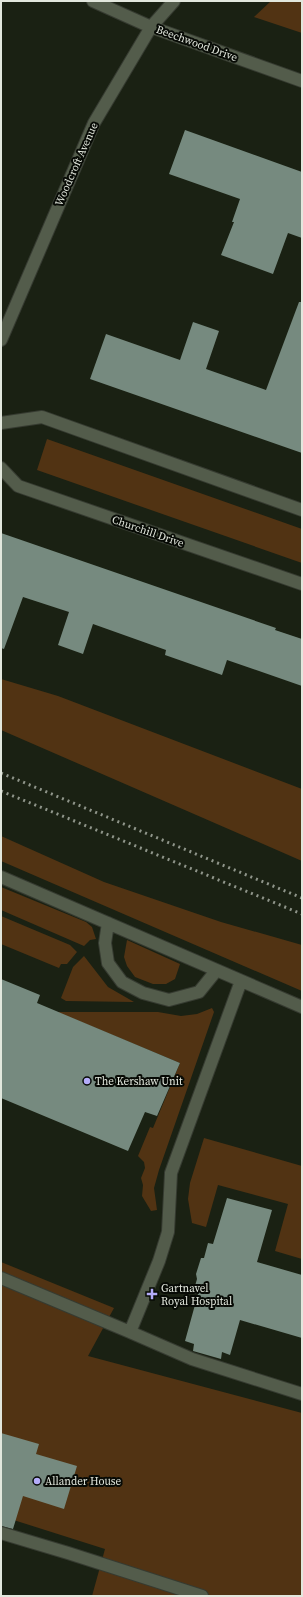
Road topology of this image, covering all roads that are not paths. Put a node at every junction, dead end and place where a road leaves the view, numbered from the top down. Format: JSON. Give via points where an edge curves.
{"nodes":[{"id":1,"x":93,"y":1,"type":"edge"},
{"id":2,"x":174,"y":1,"type":"edge"},
{"id":3,"x":151,"y":27,"type":"junction"},
{"id":4,"x":302,"y":81,"type":"edge"},
{"id":5,"x":1,"y":340,"type":"edge"},
{"id":6,"x":1,"y":423,"type":"edge"},
{"id":7,"x":1,"y":468,"type":"edge"},
{"id":8,"x":302,"y":510,"type":"edge"},
{"id":9,"x":302,"y":584,"type":"edge"},
{"id":10,"x":1,"y":877,"type":"edge"},
{"id":11,"x":108,"y":923,"type":"junction"},
{"id":12,"x":216,"y":971,"type":"junction"},
{"id":13,"x":241,"y":981,"type":"junction"},
{"id":14,"x":302,"y":1007,"type":"edge"},
{"id":15,"x":1,"y":1278,"type":"edge"},
{"id":16,"x":130,"y":1332,"type":"junction"},
{"id":17,"x":302,"y":1394,"type":"edge"},
{"id":18,"x":1,"y":1533,"type":"edge"},
{"id":19,"x":202,"y":1596,"type":"edge"}],
"edges":[{"from":1,"to":3,"type":"street","name":"Beechwood Drive"},
{"from":2,"to":3,"type":"street","name":"Woodcroft Avenue"},
{"from":3,"to":4,"type":"street","name":"Beechwood Drive"},
{"from":3,"to":5,"type":"street","name":"Woodcroft Avenue","via":[[94,123]]},
{"from":6,"to":8,"type":"street","via":[[42,417]]},
{"from":7,"to":9,"type":"street","name":"Churchill Drive","via":[[18,486]]},
{"from":10,"to":11,"type":"street"},
{"from":11,"to":12,"type":"street"},
{"from":11,"to":12,"type":"street","via":[[105,943],[108,963],[122,982],[143,993],[169,1000],[199,992]]},
{"from":12,"to":13,"type":"street"},
{"from":13,"to":14,"type":"street"},
{"from":13,"to":16,"type":"street","via":[[171,1173],[168,1232]]},
{"from":15,"to":16,"type":"street"},
{"from":16,"to":17,"type":"street","via":[[192,1359]]},
{"from":18,"to":19,"type":"street"}]}
